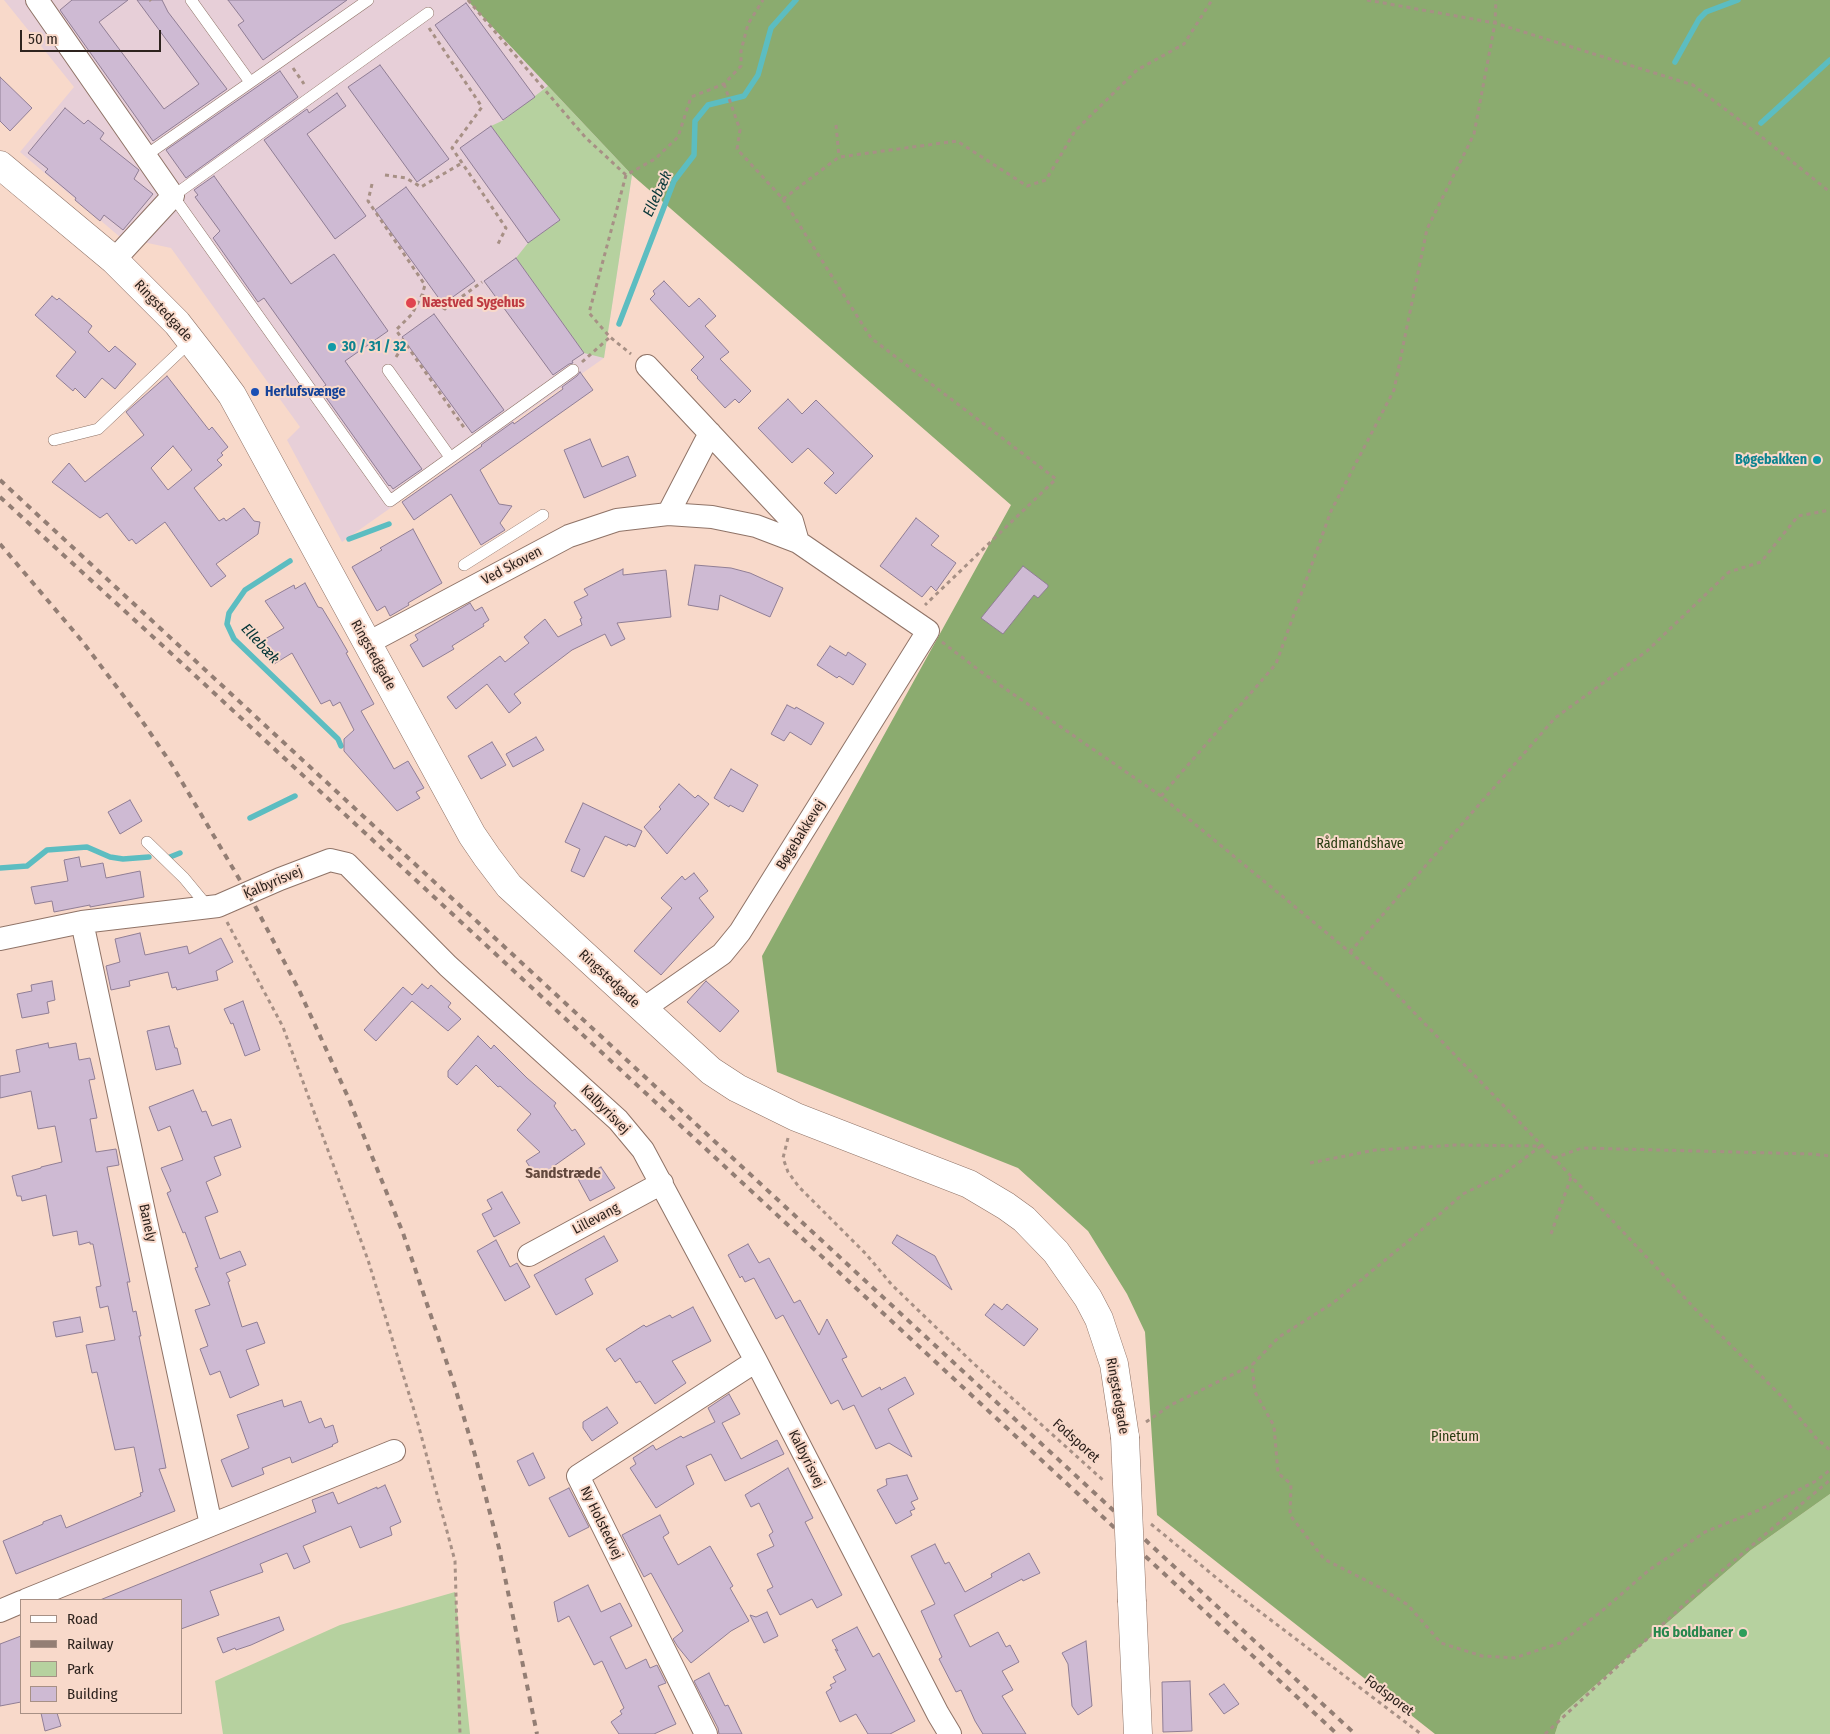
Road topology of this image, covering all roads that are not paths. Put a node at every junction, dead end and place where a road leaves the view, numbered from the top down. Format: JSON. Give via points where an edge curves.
{"nodes":[{"id":1,"x":37,"y":0,"type":"edge"},
{"id":2,"x":191,"y":0,"type":"edge"},
{"id":3,"x":368,"y":0,"type":"edge"},
{"id":4,"x":425,"y":15,"type":"road end"},
{"id":5,"x":250,"y":82,"type":"junction"},
{"id":6,"x":145,"y":156,"type":"junction"},
{"id":7,"x":0,"y":164,"type":"edge"},
{"id":8,"x":174,"y":196,"type":"junction"},
{"id":9,"x":114,"y":260,"type":"junction"},
{"id":10,"x":192,"y":341,"type":"junction"},
{"id":11,"x":647,"y":366,"type":"road end"},
{"id":12,"x":388,"y":370,"type":"dead end"},
{"id":13,"x":573,"y":370,"type":"road end"},
{"id":14,"x":710,"y":433,"type":"junction"},
{"id":15,"x":54,"y":440,"type":"dead end"},
{"id":16,"x":450,"y":457,"type":"junction"},
{"id":17,"x":668,"y":514,"type":"junction"},
{"id":18,"x":543,"y":515,"type":"dead end"},
{"id":19,"x":798,"y":542,"type":"junction"},
{"id":20,"x":464,"y":565,"type":"dead end"},
{"id":21,"x":919,"y":625,"type":"joint"},
{"id":22,"x":366,"y":644,"type":"junction"},
{"id":23,"x":147,"y":842,"type":"dead end"},
{"id":24,"x":213,"y":907,"type":"junction"},
{"id":25,"x":82,"y":922,"type":"junction"},
{"id":26,"x":0,"y":939,"type":"edge"},
{"id":27,"x":643,"y":1009,"type":"junction"},
{"id":28,"x":662,"y":1184,"type":"junction"},
{"id":29,"x":529,"y":1255,"type":"dead end"},
{"id":30,"x":756,"y":1360,"type":"junction"},
{"id":31,"x":394,"y":1451,"type":"dead end"},
{"id":32,"x":211,"y":1525,"type":"junction"},
{"id":33,"x":28,"y":1599,"type":"edge"},
{"id":34,"x":20,"y":1602,"type":"edge"},
{"id":35,"x":0,"y":1611,"type":"edge"},
{"id":36,"x":706,"y":1734,"type":"edge"},
{"id":37,"x":950,"y":1734,"type":"edge"},
{"id":38,"x":1138,"y":1734,"type":"edge"}],
"edges":[{"from":1,"to":6,"type":"street"},
{"from":2,"to":5,"type":"lane"},
{"from":3,"to":5,"type":"lane"},
{"from":4,"to":8,"type":"lane"},
{"from":5,"to":6,"type":"lane"},
{"from":6,"to":8,"type":"street"},
{"from":7,"to":9,"type":"street","name":"Ringstedgade"},
{"from":8,"to":9,"type":"street"},
{"from":8,"to":16,"type":"lane","via":[[390,501]]},
{"from":9,"to":10,"type":"street","name":"Ringstedgade"},
{"from":10,"to":15,"type":"lane","via":[[98,429]]},
{"from":10,"to":22,"type":"street","name":"Ringstedgade","via":[[232,395]]},
{"from":11,"to":14,"type":"street"},
{"from":12,"to":16,"type":"lane"},
{"from":13,"to":16,"type":"lane"},
{"from":14,"to":17,"type":"street"},
{"from":14,"to":19,"type":"street","via":[[792,521]]},
{"from":17,"to":19,"type":"street","name":"Ved Skoven","via":[[712,517],[756,526]]},
{"from":17,"to":22,"type":"street","name":"Ved Skoven","via":[[617,520],[569,536]]},
{"from":18,"to":20,"type":"lane"},
{"from":19,"to":21,"type":"street","name":"Ved Skoven"},
{"from":21,"to":27,"type":"street","name":"Bøgebakkevej","via":[[740,932],[722,954]]},
{"from":22,"to":27,"type":"street","name":"Ringstedgade","via":[[487,857],[516,892]]},
{"from":23,"to":24,"type":"lane"},
{"from":24,"to":25,"type":"street","name":"Kalbyrisvej"},
{"from":24,"to":28,"type":"street","name":"Kalbyrisvej","via":[[330,860],[347,864],[448,966],[618,1120],[643,1150]]},
{"from":25,"to":26,"type":"street","name":"Kalbyrisvej"},
{"from":25,"to":32,"type":"street","name":"Banely"},
{"from":27,"to":38,"type":"street","name":"Ringstedgade","bridge":true,"via":[[736,1088],[796,1117],[969,1184],[1024,1219],[1066,1265],[1088,1298],[1114,1364],[1125,1437]]},
{"from":28,"to":29,"type":"street","name":"Lillevang"},
{"from":28,"to":30,"type":"street","name":"Kalbyrisvej"},
{"from":30,"to":36,"type":"street","name":"Ny Holstedvej","via":[[578,1476]]},
{"from":30,"to":37,"type":"street","name":"Kalbyrisvej"},
{"from":31,"to":32,"type":"street"},
{"from":32,"to":33,"type":"street"},
{"from":34,"to":35,"type":"street"}]}
